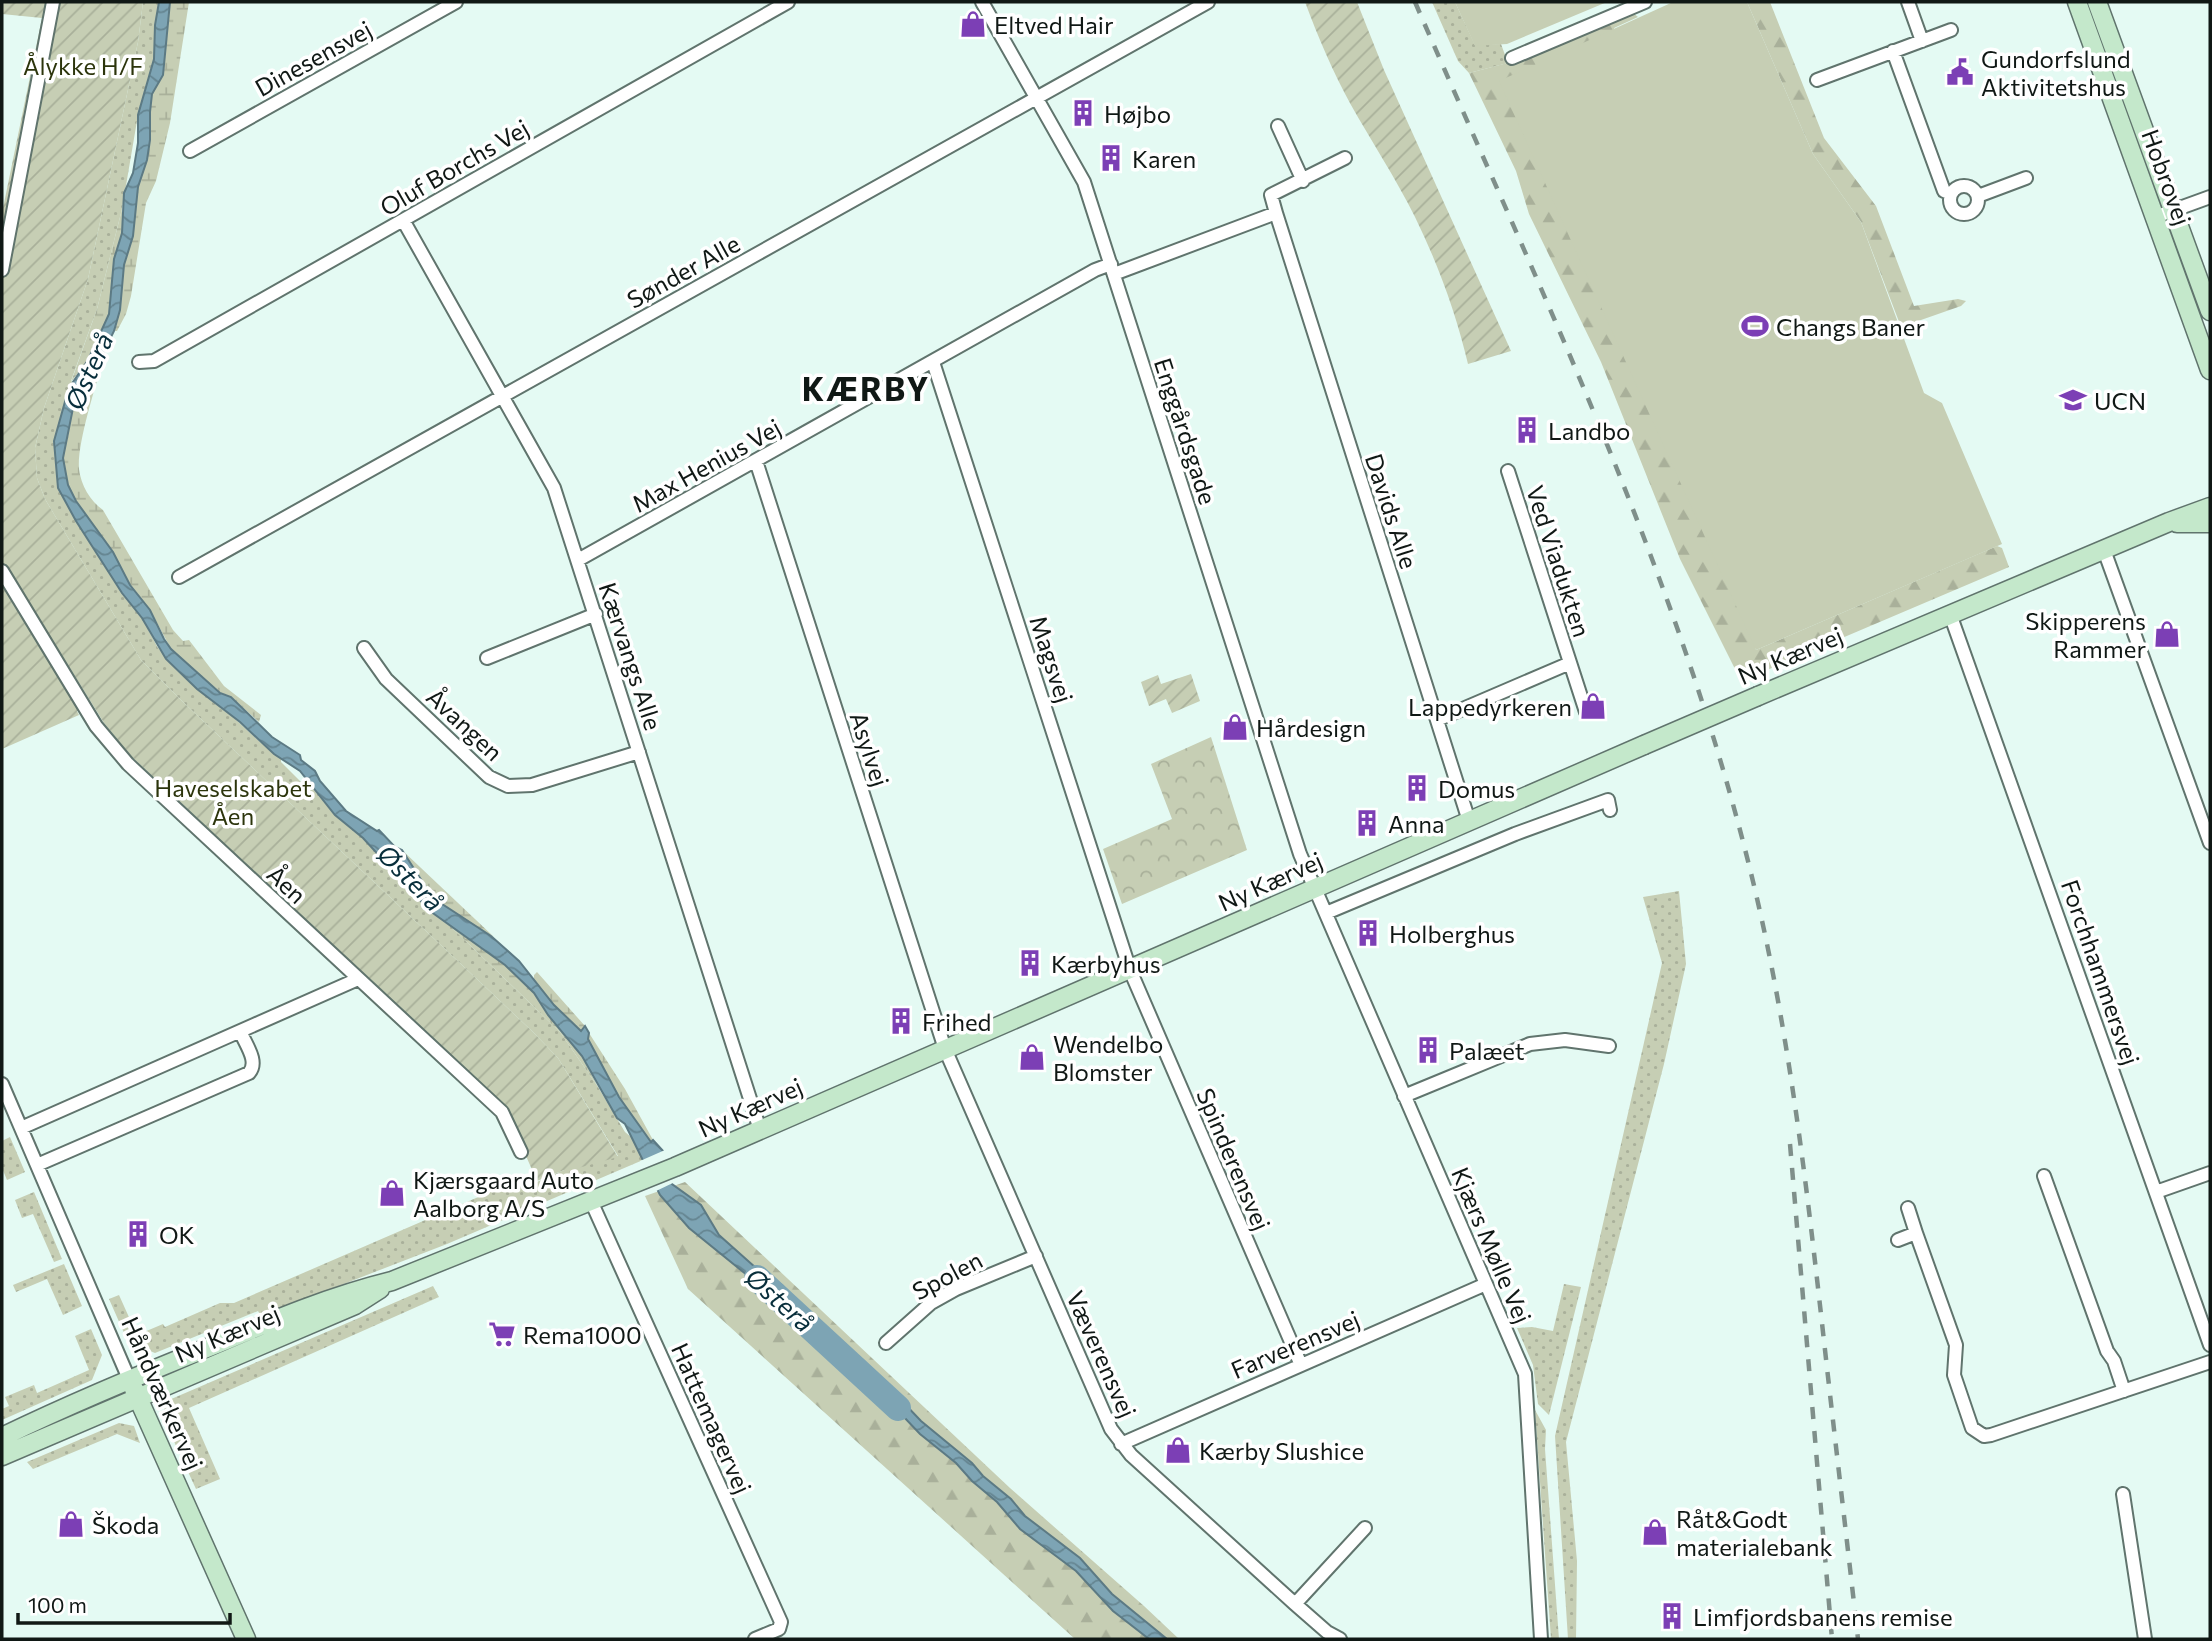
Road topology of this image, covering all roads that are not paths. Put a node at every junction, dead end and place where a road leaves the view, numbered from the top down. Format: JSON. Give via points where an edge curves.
{"nodes":[{"id":1,"x":53,"y":2,"type":"edge"},
{"id":2,"x":456,"y":2,"type":"edge"},
{"id":3,"x":788,"y":2,"type":"edge"},
{"id":4,"x":982,"y":2,"type":"edge"},
{"id":5,"x":1208,"y":2,"type":"edge"},
{"id":6,"x":1645,"y":2,"type":"edge"},
{"id":7,"x":1908,"y":2,"type":"edge"},
{"id":8,"x":2077,"y":2,"type":"edge"},
{"id":9,"x":2097,"y":2,"type":"edge"},
{"id":10,"x":1951,"y":30,"type":"dead end"},
{"id":11,"x":1922,"y":41,"type":"junction"},
{"id":12,"x":1893,"y":51,"type":"junction"},
{"id":13,"x":1512,"y":58,"type":"dead end"},
{"id":14,"x":1817,"y":80,"type":"dead end"},
{"id":15,"x":1036,"y":97,"type":"junction"},
{"id":16,"x":1278,"y":126,"type":"dead end"},
{"id":17,"x":190,"y":151,"type":"dead end"},
{"id":18,"x":1345,"y":158,"type":"dead end"},
{"id":19,"x":2026,"y":178,"type":"dead end"},
{"id":20,"x":1303,"y":181,"type":"junction"},
{"id":21,"x":1951,"y":194,"type":"junction"},
{"id":22,"x":1978,"y":196,"type":"junction"},
{"id":23,"x":2210,"y":197,"type":"edge"},
{"id":24,"x":2172,"y":210,"type":"junction"},
{"id":25,"x":1276,"y":213,"type":"junction"},
{"id":26,"x":2155,"y":217,"type":"junction"},
{"id":27,"x":403,"y":220,"type":"junction"},
{"id":28,"x":1113,"y":269,"type":"junction"},
{"id":29,"x":2,"y":271,"type":"edge"},
{"id":30,"x":2210,"y":310,"type":"edge"},
{"id":31,"x":139,"y":362,"type":"dead end"},
{"id":32,"x":933,"y":362,"type":"junction"},
{"id":33,"x":2210,"y":370,"type":"edge"},
{"id":34,"x":503,"y":396,"type":"junction"},
{"id":35,"x":756,"y":461,"type":"junction"},
{"id":36,"x":1508,"y":471,"type":"dead end"},
{"id":37,"x":2210,"y":507,"type":"edge"},
{"id":38,"x":2167,"y":523,"type":"junction"},
{"id":39,"x":2210,"y":523,"type":"edge"},
{"id":40,"x":2105,"y":550,"type":"junction"},
{"id":41,"x":579,"y":560,"type":"junction"},
{"id":42,"x":2,"y":571,"type":"edge"},
{"id":43,"x":179,"y":577,"type":"dead end"},
{"id":44,"x":596,"y":614,"type":"junction"},
{"id":45,"x":1950,"y":614,"type":"junction"},
{"id":46,"x":364,"y":648,"type":"dead end"},
{"id":47,"x":487,"y":659,"type":"dead end"},
{"id":48,"x":1570,"y":663,"type":"junction"},
{"id":49,"x":1586,"y":712,"type":"dead end"},
{"id":50,"x":1437,"y":720,"type":"junction"},
{"id":51,"x":639,"y":752,"type":"junction"},
{"id":52,"x":1610,"y":810,"type":"dead end"},
{"id":53,"x":1469,"y":821,"type":"junction"},
{"id":54,"x":2210,"y":843,"type":"edge"},
{"id":55,"x":1315,"y":888,"type":"junction"},
{"id":56,"x":1326,"y":913,"type":"junction"},
{"id":57,"x":1130,"y":970,"type":"junction"},
{"id":58,"x":358,"y":979,"type":"junction"},
{"id":59,"x":241,"y":1033,"type":"junction"},
{"id":60,"x":1609,"y":1046,"type":"dead end"},
{"id":61,"x":945,"y":1049,"type":"junction"},
{"id":62,"x":2,"y":1084,"type":"edge"},
{"id":63,"x":1404,"y":1096,"type":"junction"},
{"id":64,"x":21,"y":1128,"type":"junction"},
{"id":65,"x":760,"y":1130,"type":"junction"},
{"id":66,"x":521,"y":1152,"type":"dead end"},
{"id":67,"x":37,"y":1165,"type":"junction"},
{"id":68,"x":2210,"y":1172,"type":"edge"},
{"id":69,"x":2044,"y":1177,"type":"dead end"},
{"id":70,"x":2155,"y":1192,"type":"junction"},
{"id":71,"x":591,"y":1201,"type":"junction"},
{"id":72,"x":1908,"y":1208,"type":"dead end"},
{"id":73,"x":1916,"y":1233,"type":"junction"},
{"id":74,"x":1898,"y":1240,"type":"dead end"},
{"id":75,"x":1036,"y":1256,"type":"junction"},
{"id":76,"x":392,"y":1281,"type":"junction"},
{"id":77,"x":1486,"y":1284,"type":"junction"},
{"id":78,"x":886,"y":1343,"type":"dead end"},
{"id":79,"x":2210,"y":1345,"type":"edge"},
{"id":80,"x":2210,"y":1362,"type":"edge"},
{"id":81,"x":1301,"y":1364,"type":"junction"},
{"id":82,"x":129,"y":1379,"type":"junction"},
{"id":83,"x":2124,"y":1391,"type":"junction"},
{"id":84,"x":137,"y":1397,"type":"junction"},
{"id":85,"x":2,"y":1437,"type":"edge"},
{"id":86,"x":1121,"y":1444,"type":"junction"},
{"id":87,"x":2,"y":1456,"type":"edge"},
{"id":88,"x":2123,"y":1494,"type":"dead end"},
{"id":89,"x":1365,"y":1528,"type":"dead end"},
{"id":90,"x":1295,"y":1604,"type":"junction"},
{"id":91,"x":246,"y":1639,"type":"edge"},
{"id":92,"x":755,"y":1639,"type":"edge"},
{"id":93,"x":1340,"y":1639,"type":"edge"},
{"id":94,"x":1541,"y":1639,"type":"edge"},
{"id":95,"x":2145,"y":1639,"type":"edge"}],
"edges":[{"from":1,"to":29,"type":"street"},
{"from":2,"to":17,"type":"street","name":"Dinesensvej"},
{"from":3,"to":27,"type":"street","name":"Oluf Borchs Vej"},
{"from":4,"to":15,"type":"street","name":"Enggårdsgade"},
{"from":5,"to":15,"type":"street","name":"Sønder Alle"},
{"from":6,"to":13,"type":"street"},
{"from":7,"to":11,"type":"street"},
{"from":8,"to":26,"type":"street","name":"Hobrovej"},
{"from":9,"to":24,"type":"street","name":"Hobrovej"},
{"from":10,"to":11,"type":"street"},
{"from":11,"to":12,"type":"street"},
{"from":12,"to":14,"type":"street"},
{"from":12,"to":21,"type":"street","via":[[1944,191]]},
{"from":15,"to":28,"type":"street","name":"Enggårdsgade","via":[[1084,182]]},
{"from":15,"to":34,"type":"street","name":"Sønder Alle"},
{"from":16,"to":20,"type":"street"},
{"from":18,"to":20,"type":"street"},
{"from":19,"to":22,"type":"street"},
{"from":20,"to":25,"type":"street","via":[[1271,195]]},
{"from":21,"to":22,"type":"street","via":[[1965,186]]},
{"from":21,"to":22,"type":"street","via":[[1951,207],[1962,214],[1975,209]]},
{"from":23,"to":24,"type":"street"},
{"from":24,"to":26,"type":"street"},
{"from":24,"to":30,"type":"street","name":"Hobrovej"},
{"from":25,"to":28,"type":"street"},
{"from":25,"to":50,"type":"street","name":"Davids Alle"},
{"from":26,"to":33,"type":"street","name":"Hobrovej"},
{"from":27,"to":31,"type":"street","name":"Oluf Borchs Vej","via":[[154,361]]},
{"from":27,"to":34,"type":"street","name":"Kærvangs Alle"},
{"from":28,"to":32,"type":"street","name":"Max Henius Vej","via":[[1095,270]]},
{"from":28,"to":55,"type":"street","name":"Enggårdsgade","via":[[1300,854]]},
{"from":32,"to":35,"type":"street","name":"Max Henius Vej"},
{"from":32,"to":57,"type":"street","name":"Magsvej"},
{"from":34,"to":41,"type":"street","name":"Kærvangs Alle","via":[[554,488]]},
{"from":34,"to":43,"type":"street","name":"Sønder Alle"},
{"from":35,"to":41,"type":"street","name":"Max Henius Vej"},
{"from":35,"to":61,"type":"street","name":"Asylvej"},
{"from":36,"to":48,"type":"street","name":"Ved Viadukten"},
{"from":37,"to":38,"type":"street","name":"Ny Kærvej"},
{"from":38,"to":39,"type":"street","name":"Ny Kærvej"},
{"from":38,"to":40,"type":"street","name":"Ny Kærvej"},
{"from":40,"to":45,"type":"street","name":"Ny Kærvej"},
{"from":40,"to":54,"type":"street"},
{"from":41,"to":44,"type":"street","name":"Kærvangs Alle"},
{"from":42,"to":58,"type":"street","name":"Åen","via":[[96,726],[128,764]]},
{"from":44,"to":47,"type":"street"},
{"from":44,"to":51,"type":"street","name":"Kærvangs Alle"},
{"from":45,"to":53,"type":"street","name":"Ny Kærvej","bridge":true},
{"from":45,"to":70,"type":"street","name":"Forchhammersvej"},
{"from":46,"to":51,"type":"street","name":"Åvangen","via":[[386,679],[489,777],[508,786],[532,785]]},
{"from":48,"to":49,"type":"street","name":"Ved Viadukten"},
{"from":48,"to":50,"type":"street","name":"Ved Viadukten"},
{"from":50,"to":53,"type":"street","name":"Davids Alle"},
{"from":51,"to":65,"type":"street","name":"Kærvangs Alle"},
{"from":52,"to":56,"type":"street","via":[[1608,800]]},
{"from":53,"to":55,"type":"street","name":"Ny Kærvej"},
{"from":55,"to":56,"type":"street","name":"Kjærs Mølle Vej"},
{"from":55,"to":57,"type":"street","name":"Ny Kærvej"},
{"from":56,"to":63,"type":"street","name":"Kjærs Mølle Vej"},
{"from":57,"to":61,"type":"street","name":"Ny Kærvej"},
{"from":57,"to":81,"type":"street","name":"Spinderensvej"},
{"from":58,"to":59,"type":"street"},
{"from":58,"to":66,"type":"street","name":"Åen","via":[[502,1112]]},
{"from":59,"to":64,"type":"street"},
{"from":59,"to":67,"type":"street","via":[[254,1063],[249,1073]]},
{"from":60,"to":63,"type":"street","via":[[1565,1040],[1530,1044]]},
{"from":61,"to":65,"type":"street","name":"Ny Kærvej"},
{"from":61,"to":75,"type":"street","name":"Væverensvej"},
{"from":62,"to":64,"type":"street","name":"Håndværkervej"},
{"from":63,"to":77,"type":"street","name":"Kjærs Mølle Vej"},
{"from":64,"to":67,"type":"street","name":"Håndværkervej"},
{"from":65,"to":71,"type":"street","name":"Ny Kærvej"},
{"from":67,"to":82,"type":"street","name":"Håndværkervej"},
{"from":68,"to":70,"type":"street"},
{"from":69,"to":83,"type":"street"},
{"from":70,"to":79,"type":"street","name":"Forchhammersvej"},
{"from":71,"to":76,"type":"street","name":"Ny Kærvej"},
{"from":71,"to":92,"type":"street","name":"Hattemagervej","via":[[781,1622],[779,1629]]},
{"from":72,"to":73,"type":"street"},
{"from":73,"to":74,"type":"street"},
{"from":73,"to":83,"type":"street","via":[[1956,1345],[1954,1375],[1977,1433],[1991,1435]]},
{"from":75,"to":78,"type":"street","name":"Spolen","via":[[931,1303]]},
{"from":75,"to":86,"type":"street","name":"Væverensvej"},
{"from":76,"to":82,"type":"street","name":"Ny Kærvej","via":[[349,1292]]},
{"from":76,"to":84,"type":"street","name":"Ny Kærvej","via":[[355,1305]]},
{"from":77,"to":81,"type":"street","name":"Farverensvej"},
{"from":77,"to":94,"type":"street","name":"Kjærs Mølle Vej","via":[[1527,1385]]},
{"from":80,"to":83,"type":"street"},
{"from":81,"to":86,"type":"street","name":"Farverensvej"},
{"from":82,"to":84,"type":"street","name":"Håndværkervej"},
{"from":82,"to":85,"type":"street","name":"Ny Kærvej"},
{"from":84,"to":87,"type":"street","name":"Ny Kærvej"},
{"from":84,"to":91,"type":"street","name":"Håndværkervej"},
{"from":86,"to":90,"type":"street","name":"Væverensvej"},
{"from":88,"to":95,"type":"street"},
{"from":89,"to":90,"type":"street"},
{"from":90,"to":93,"type":"street","name":"Væverensvej"}]}
